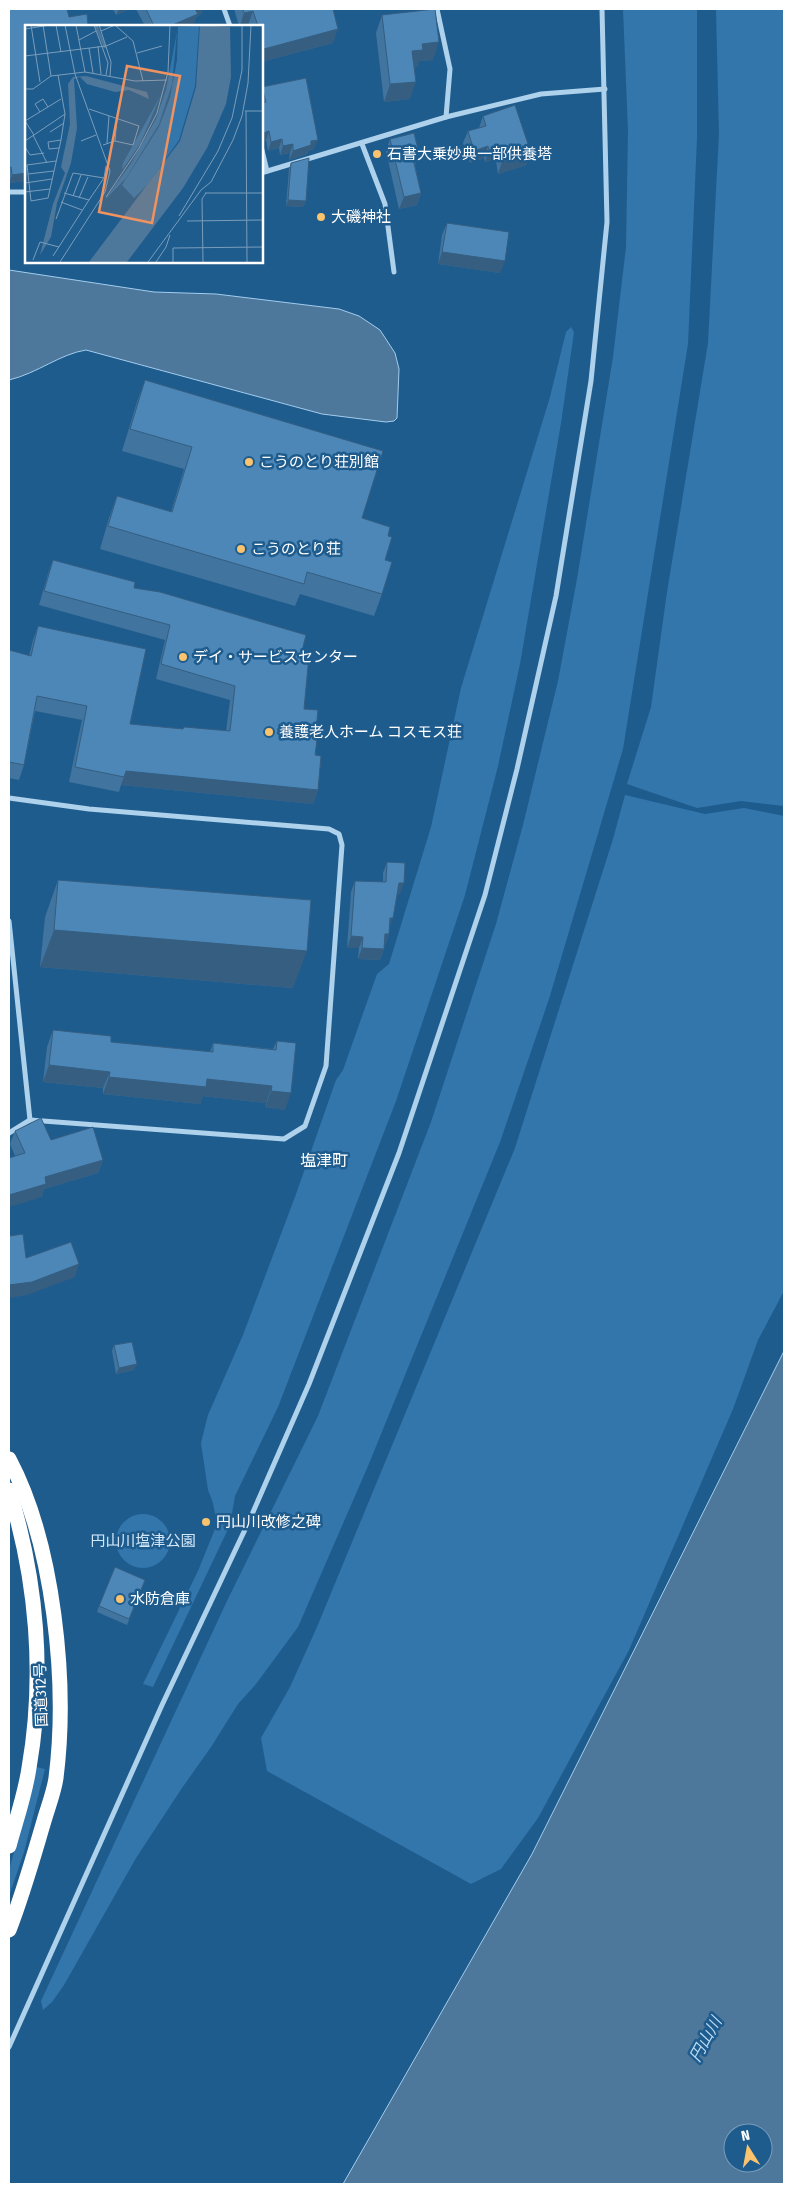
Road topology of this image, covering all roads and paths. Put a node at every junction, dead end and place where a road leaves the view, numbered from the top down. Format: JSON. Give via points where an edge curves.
{"nodes":[{"id":1,"x":224,"y":9,"type":"edge"},
{"id":2,"x":437,"y":9,"type":"edge"},
{"id":3,"x":602,"y":9,"type":"edge"},
{"id":4,"x":230,"y":25,"type":"edge"},
{"id":5,"x":605,"y":89,"type":"junction"},
{"id":6,"x":446,"y":117,"type":"junction"},
{"id":7,"x":362,"y":144,"type":"junction"},
{"id":8,"x":262,"y":155,"type":"edge"},
{"id":9,"x":264,"y":172,"type":"edge"},
{"id":10,"x":9,"y":192,"type":"edge"},
{"id":11,"x":25,"y":192,"type":"edge"},
{"id":12,"x":394,"y":272,"type":"dead end"},
{"id":13,"x":9,"y":798,"type":"edge"},
{"id":14,"x":9,"y":921,"type":"edge"},
{"id":15,"x":30,"y":1120,"type":"junction"},
{"id":16,"x":9,"y":1133,"type":"edge"},
{"id":17,"x":9,"y":1459,"type":"edge"},
{"id":18,"x":9,"y":1490,"type":"edge"},
{"id":19,"x":9,"y":1846,"type":"edge"},
{"id":20,"x":9,"y":1930,"type":"edge"},
{"id":21,"x":9,"y":2047,"type":"edge"}],
"edges":[{"from":1,"to":4,"type":"street"},
{"from":2,"to":6,"type":"street","via":[[450,69]]},
{"from":3,"to":5,"type":"street"},
{"from":5,"to":6,"type":"street","via":[[541,94]]},
{"from":5,"to":21,"type":"street","via":[[607,222],[591,381],[556,596],[518,769],[485,896],[399,1153],[308,1384],[250,1519],[162,1705]]},
{"from":6,"to":7,"type":"street"},
{"from":7,"to":9,"type":"street"},
{"from":7,"to":12,"type":"street","via":[[385,204]]},
{"from":8,"to":9,"type":"street"},
{"from":10,"to":11,"type":"street"},
{"from":13,"to":15,"type":"street","via":[[89,809],[329,829],[339,834],[342,844],[326,1066],[304,1126],[284,1139]]},
{"from":14,"to":15,"type":"street"},
{"from":15,"to":16,"type":"street"},
{"from":17,"to":20,"type":"highway","name":"国道312号","via":[[30,1506],[43,1560],[54,1621],[61,1720],[55,1780],[26,1885]]},
{"from":18,"to":19,"type":"highway","name":"国道312号","via":[[36,1622],[38,1670],[29,1770]]}]}
